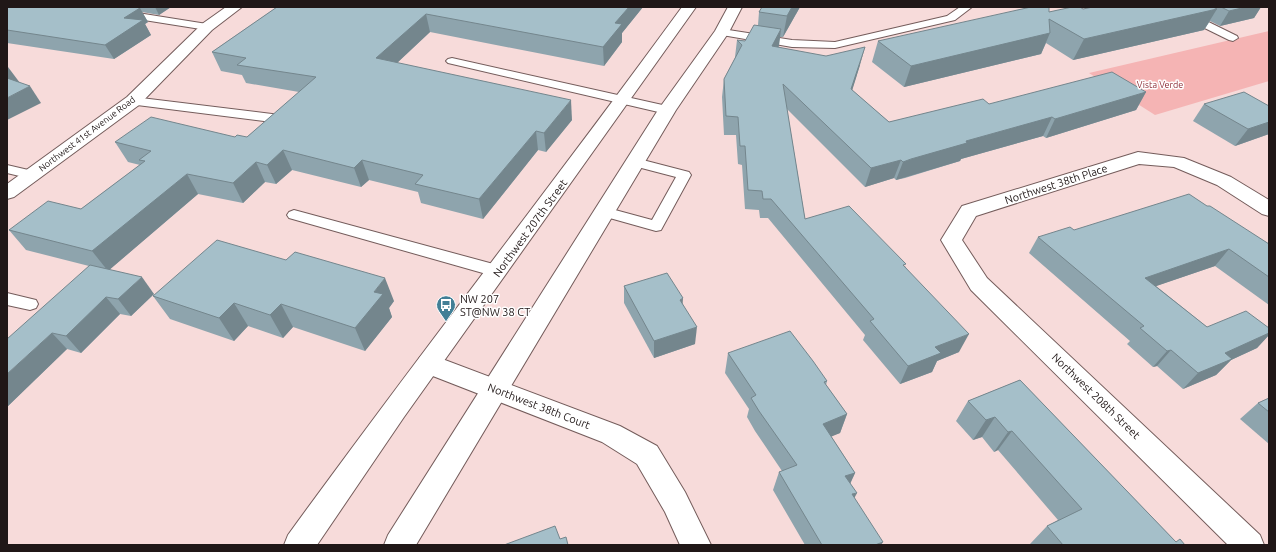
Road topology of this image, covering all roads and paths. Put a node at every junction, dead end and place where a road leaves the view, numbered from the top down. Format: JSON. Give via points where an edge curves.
{"nodes":[{"id":1,"x":81,"y":7,"type":"edge"},
{"id":2,"x":234,"y":7,"type":"edge"},
{"id":3,"x":689,"y":7,"type":"edge"},
{"id":4,"x":735,"y":7,"type":"edge"},
{"id":5,"x":967,"y":7,"type":"edge"},
{"id":6,"x":1170,"y":7,"type":"edge"},
{"id":7,"x":207,"y":27,"type":"junction"},
{"id":8,"x":722,"y":32,"type":"junction"},
{"id":9,"x":1233,"y":38,"type":"dead end"},
{"id":10,"x":452,"y":61,"type":"dead end"},
{"id":11,"x":623,"y":100,"type":"junction"},
{"id":12,"x":133,"y":101,"type":"junction"},
{"id":13,"x":667,"y":110,"type":"junction"},
{"id":14,"x":288,"y":120,"type":"edge"},
{"id":15,"x":635,"y":162,"type":"junction"},
{"id":16,"x":7,"y":169,"type":"edge"},
{"id":17,"x":32,"y":175,"type":"junction"},
{"id":18,"x":7,"y":193,"type":"edge"},
{"id":19,"x":1269,"y":209,"type":"edge"},
{"id":20,"x":604,"y":212,"type":"junction"},
{"id":21,"x":294,"y":215,"type":"dead end"},
{"id":22,"x":951,"y":240,"type":"joint"},
{"id":23,"x":497,"y":271,"type":"junction"},
{"id":24,"x":7,"y":299,"type":"edge"},
{"id":25,"x":30,"y":304,"type":"dead end"},
{"id":26,"x":429,"y":364,"type":"junction"},
{"id":27,"x":496,"y":389,"type":"junction"},
{"id":28,"x":299,"y":545,"type":"edge"},
{"id":29,"x":399,"y":545,"type":"edge"},
{"id":30,"x":696,"y":545,"type":"edge"},
{"id":31,"x":1249,"y":545,"type":"edge"}],
"edges":[{"from":1,"to":7,"type":"lane"},
{"from":2,"to":7,"type":"street","name":"Northwest 41st Avenue Road"},
{"from":3,"to":11,"type":"street","name":"Northwest 207th Street"},
{"from":4,"to":8,"type":"street"},
{"from":5,"to":8,"type":"lane","via":[[951,18],[835,44],[773,42]]},
{"from":6,"to":9,"type":"lane"},
{"from":7,"to":12,"type":"street","name":"Northwest 41st Avenue Road"},
{"from":8,"to":13,"type":"street"},
{"from":10,"to":11,"type":"lane"},
{"from":11,"to":13,"type":"lane"},
{"from":11,"to":23,"type":"street","name":"Northwest 207th Street"},
{"from":12,"to":14,"type":"lane"},
{"from":12,"to":17,"type":"street","name":"Northwest 41st Avenue Road"},
{"from":13,"to":15,"type":"street"},
{"from":15,"to":20,"type":"street"},
{"from":15,"to":20,"type":"lane","via":[[684,175],[656,226]]},
{"from":16,"to":17,"type":"lane"},
{"from":17,"to":18,"type":"street","name":"Northwest 41st Avenue Road"},
{"from":19,"to":22,"type":"street","name":"Northwest 38th Place","via":[[1224,181],[1177,162],[1138,158],[969,211]]},
{"from":20,"to":27,"type":"street"},
{"from":21,"to":23,"type":"lane"},
{"from":22,"to":31,"type":"street","name":"Northwest 208th Street","via":[[980,284]]},
{"from":23,"to":26,"type":"street","name":"Northwest 207th Street"},
{"from":24,"to":25,"type":"lane"},
{"from":26,"to":27,"type":"street","name":"Northwest 38th Court"},
{"from":26,"to":28,"type":"street","name":"Northwest 207th Street"},
{"from":27,"to":29,"type":"street"},
{"from":27,"to":30,"type":"street","name":"Northwest 38th Court","via":[[611,434],[647,455],[675,502]]}]}
